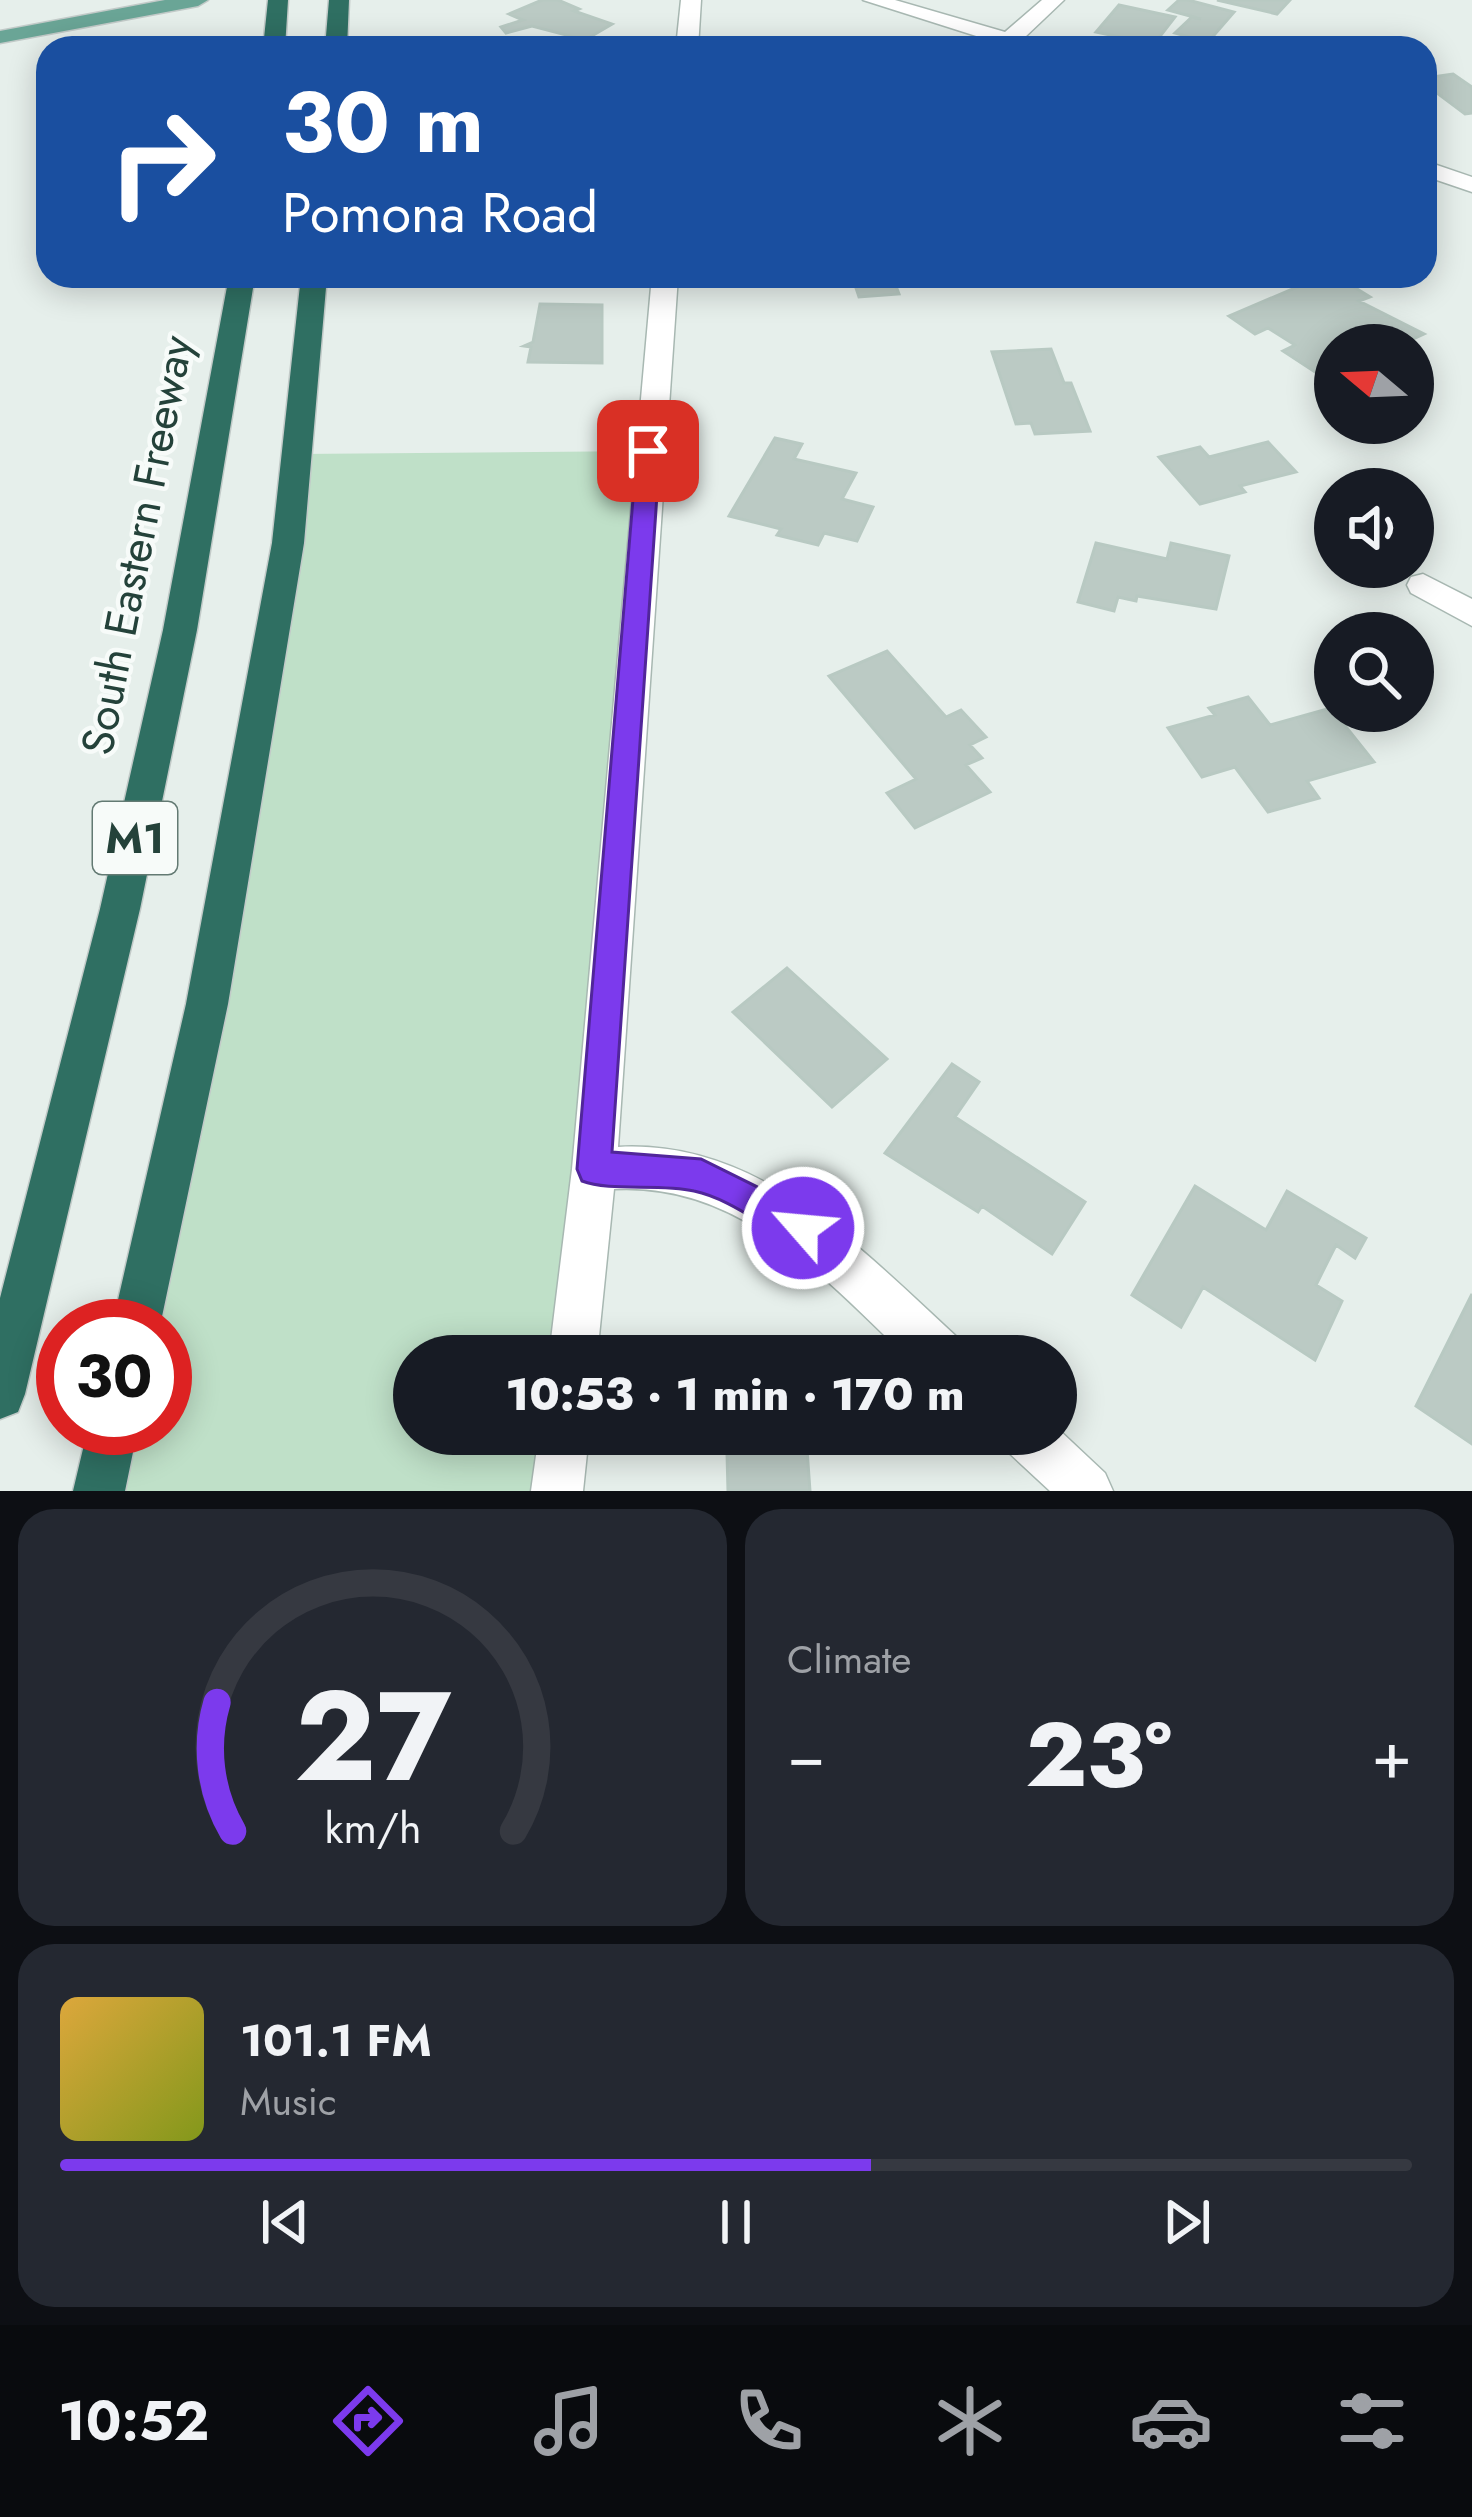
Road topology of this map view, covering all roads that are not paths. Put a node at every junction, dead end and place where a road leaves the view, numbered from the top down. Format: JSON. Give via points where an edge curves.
{"nodes":[{"id":1,"x":198,"y":0,"type":"edge"},
{"id":2,"x":278,"y":0,"type":"edge"},
{"id":3,"x":339,"y":0,"type":"edge"},
{"id":4,"x":691,"y":0,"type":"edge"},
{"id":5,"x":873,"y":0,"type":"edge"},
{"id":6,"x":1054,"y":0,"type":"edge"},
{"id":7,"x":275,"y":36,"type":"edge"},
{"id":8,"x":337,"y":36,"type":"edge"},
{"id":9,"x":689,"y":36,"type":"edge"},
{"id":10,"x":996,"y":36,"type":"edge"},
{"id":11,"x":1014,"y":36,"type":"edge"},
{"id":12,"x":0,"y":37,"type":"edge"},
{"id":13,"x":1437,"y":172,"type":"edge"},
{"id":14,"x":1472,"y":185,"type":"edge"},
{"id":15,"x":240,"y":288,"type":"edge"},
{"id":16,"x":313,"y":288,"type":"edge"},
{"id":17,"x":664,"y":288,"type":"edge"},
{"id":18,"x":1428,"y":588,"type":"edge"},
{"id":19,"x":1472,"y":614,"type":"edge"},
{"id":20,"x":594,"y":1169,"type":"junction"},
{"id":21,"x":142,"y":1299,"type":"edge"},
{"id":22,"x":575,"y":1335,"type":"edge"},
{"id":23,"x":919,"y":1335,"type":"edge"},
{"id":24,"x":0,"y":1394,"type":"edge"},
{"id":25,"x":107,"y":1455,"type":"edge"},
{"id":26,"x":561,"y":1455,"type":"edge"},
{"id":27,"x":1048,"y":1455,"type":"edge"},
{"id":28,"x":99,"y":1491,"type":"edge"},
{"id":29,"x":557,"y":1491,"type":"edge"},
{"id":30,"x":1087,"y":1491,"type":"edge"}],
"edges":[{"from":1,"to":12,"type":"main road"},
{"from":2,"to":7,"type":"highway"},
{"from":3,"to":8,"type":"highway"},
{"from":4,"to":9,"type":"street"},
{"from":5,"to":10,"type":"street"},
{"from":6,"to":11,"type":"street"},
{"from":13,"to":14,"type":"street"},
{"from":15,"to":24,"type":"highway","name":"South Eastern Freeway","number":"M1","via":[[121,909]]},
{"from":16,"to":21,"type":"highway","number":"M1","via":[[288,543],[207,1004]]},
{"from":17,"to":20,"type":"street"},
{"from":18,"to":19,"type":"street"},
{"from":20,"to":22,"type":"street"},
{"from":20,"to":23,"type":"street","via":[[701,1175],[803,1228]]},
{"from":25,"to":28,"type":"highway"},
{"from":26,"to":29,"type":"street"},
{"from":27,"to":30,"type":"street"}]}
